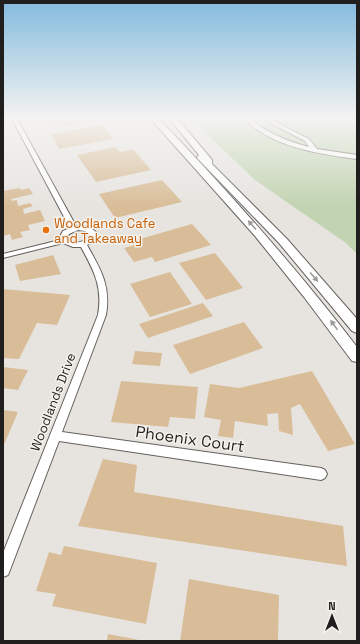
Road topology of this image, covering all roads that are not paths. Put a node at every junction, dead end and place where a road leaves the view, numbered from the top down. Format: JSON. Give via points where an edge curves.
{"nodes":[{"id":1,"x":29,"y":147,"type":"edge"},
{"id":2,"x":179,"y":147,"type":"edge"},
{"id":3,"x":181,"y":147,"type":"edge"},
{"id":4,"x":191,"y":147,"type":"edge"},
{"id":5,"x":196,"y":147,"type":"edge"},
{"id":6,"x":307,"y":147,"type":"edge"},
{"id":7,"x":314,"y":149,"type":"joint"},
{"id":8,"x":189,"y":156,"type":"junction"},
{"id":9,"x":357,"y":156,"type":"edge"},
{"id":10,"x":74,"y":229,"type":"junction"},
{"id":11,"x":64,"y":241,"type":"junction"},
{"id":12,"x":83,"y":244,"type":"junction"},
{"id":13,"x":296,"y":255,"type":"junction"},
{"id":14,"x":3,"y":256,"type":"edge"},
{"id":15,"x":357,"y":328,"type":"edge"},
{"id":16,"x":357,"y":357,"type":"edge"},
{"id":17,"x":55,"y":436,"type":"junction"},
{"id":18,"x":321,"y":474,"type":"dead end"},
{"id":19,"x":3,"y":570,"type":"edge"}],
"edges":[{"from":1,"to":10,"type":"street"},
{"from":2,"to":8,"type":"highway"},
{"from":3,"to":8,"type":"highway"},
{"from":4,"to":13,"type":"highway"},
{"from":5,"to":13,"type":"highway"},
{"from":6,"to":7,"type":"street"},
{"from":7,"to":9,"type":"street"},
{"from":16,"to":8,"type":"highway","one_way":true,"via":[[280,258]]},
{"from":10,"to":11,"type":"street","via":[[66,233]]},
{"from":10,"to":12,"type":"street","via":[[87,229],[93,233],[90,241]]},
{"from":11,"to":12,"type":"street","via":[[74,245]]},
{"from":11,"to":14,"type":"street"},
{"from":12,"to":17,"type":"street","name":"Woodlands Drive","via":[[100,276],[105,301],[102,315]]},
{"from":13,"to":15,"type":"highway","one_way":true},
{"from":17,"to":18,"type":"street","name":"Phoenix Court"},
{"from":17,"to":19,"type":"street","name":"Woodlands Drive"}]}
